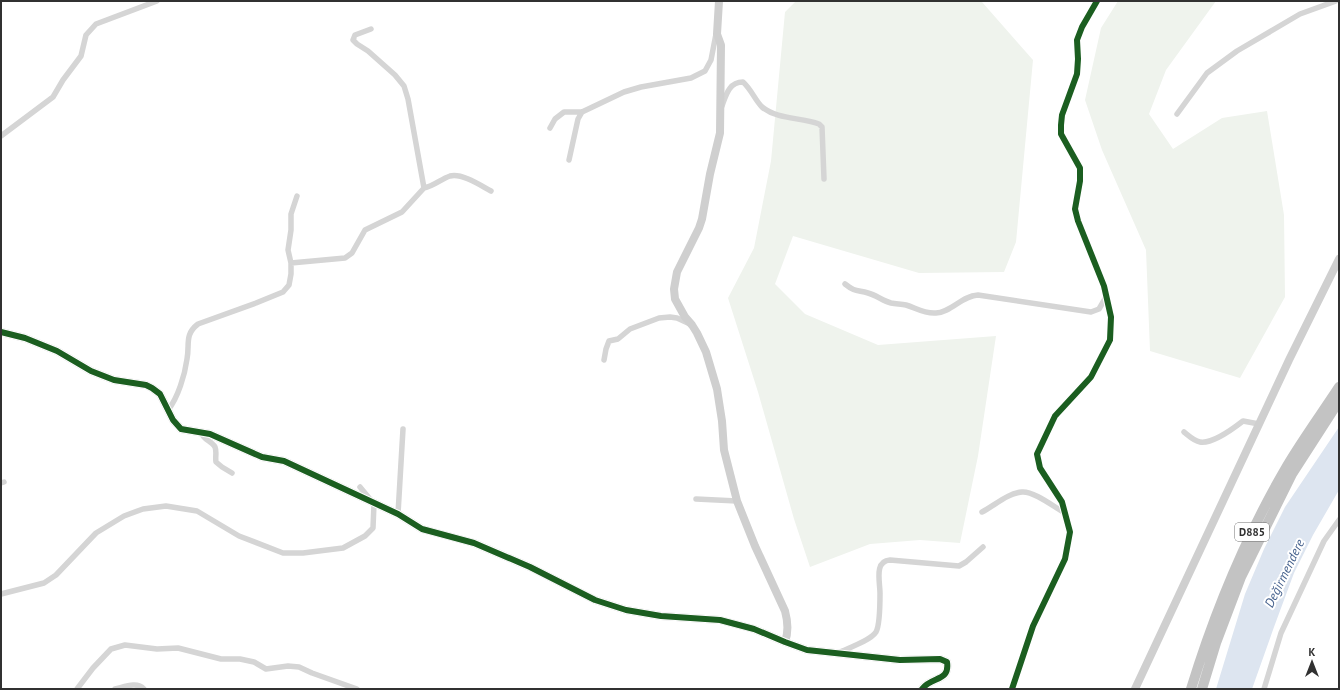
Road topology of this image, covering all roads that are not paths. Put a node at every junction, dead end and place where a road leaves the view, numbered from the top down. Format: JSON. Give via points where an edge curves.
{"nodes":[{"id":1,"x":158,"y":1,"type":"edge"},
{"id":2,"x":719,"y":1,"type":"edge"},
{"id":3,"x":1097,"y":1,"type":"edge"},
{"id":4,"x":1336,"y":1,"type":"edge"},
{"id":5,"x":371,"y":29,"type":"dead end"},
{"id":6,"x":716,"y":34,"type":"junction"},
{"id":7,"x":721,"y":110,"type":"junction"},
{"id":8,"x":582,"y":112,"type":"junction"},
{"id":9,"x":1176,"y":114,"type":"dead end"},
{"id":10,"x":550,"y":128,"type":"dead end"},
{"id":11,"x":1,"y":136,"type":"edge"},
{"id":12,"x":569,"y":160,"type":"dead end"},
{"id":13,"x":824,"y":179,"type":"dead end"},
{"id":14,"x":424,"y":188,"type":"junction"},
{"id":15,"x":491,"y":191,"type":"dead end"},
{"id":16,"x":297,"y":196,"type":"dead end"},
{"id":17,"x":1339,"y":259,"type":"edge"},
{"id":18,"x":291,"y":263,"type":"junction"},
{"id":19,"x":845,"y":284,"type":"dead end"},
{"id":20,"x":1106,"y":297,"type":"junction"},
{"id":21,"x":692,"y":325,"type":"junction"},
{"id":22,"x":1,"y":332,"type":"edge"},
{"id":23,"x":604,"y":360,"type":"dead end"},
{"id":24,"x":1339,"y":387,"type":"edge"},
{"id":25,"x":1339,"y":401,"type":"edge"},
{"id":26,"x":168,"y":410,"type":"junction"},
{"id":27,"x":1259,"y":424,"type":"junction"},
{"id":28,"x":403,"y":429,"type":"dead end"},
{"id":29,"x":201,"y":432,"type":"junction"},
{"id":30,"x":1184,"y":432,"type":"dead end"},
{"id":31,"x":232,"y":473,"type":"dead end"},
{"id":32,"x":360,"y":487,"type":"dead end"},
{"id":33,"x":696,"y":499,"type":"dead end"},
{"id":34,"x":737,"y":501,"type":"junction"},
{"id":35,"x":374,"y":504,"type":"junction"},
{"id":36,"x":982,"y":512,"type":"dead end"},
{"id":37,"x":1065,"y":513,"type":"junction"},
{"id":38,"x":398,"y":514,"type":"junction"},
{"id":39,"x":1339,"y":520,"type":"edge"},
{"id":40,"x":983,"y":547,"type":"dead end"},
{"id":41,"x":1,"y":594,"type":"edge"},
{"id":42,"x":785,"y":642,"type":"junction"},
{"id":43,"x":838,"y":653,"type":"junction"},
{"id":44,"x":77,"y":689,"type":"edge"},
{"id":45,"x":116,"y":689,"type":"edge"},
{"id":46,"x":144,"y":689,"type":"edge"},
{"id":47,"x":357,"y":689,"type":"edge"},
{"id":48,"x":922,"y":689,"type":"edge"},
{"id":49,"x":1012,"y":689,"type":"edge"},
{"id":50,"x":1135,"y":689,"type":"edge"},
{"id":51,"x":1191,"y":689,"type":"edge"},
{"id":52,"x":1202,"y":689,"type":"edge"},
{"id":53,"x":1264,"y":689,"type":"edge"}],
"edges":[{"from":1,"to":11,"type":"street","via":[[96,24],[86,34],[81,56],[53,97]]},
{"from":2,"to":6,"type":"street"},
{"from":3,"to":20,"type":"street","via":[[1077,40],[1077,74],[1062,115],[1061,134],[1080,168],[1075,209]]},
{"from":4,"to":9,"type":"street","via":[[1300,14],[1231,56],[1207,73]]},
{"from":5,"to":14,"type":"street","via":[[356,35],[353,40],[395,74],[404,86]]},
{"from":6,"to":7,"type":"street","via":[[721,45]]},
{"from":6,"to":8,"type":"street","via":[[711,60],[705,71],[691,78],[624,92]]},
{"from":7,"to":13,"type":"street","via":[[728,90],[733,84],[743,82],[761,106],[770,112],[819,124],[822,127]]},
{"from":7,"to":21,"type":"street","via":[[720,133],[702,219],[675,280],[675,299]]},
{"from":8,"to":10,"type":"street","via":[[564,112],[555,119]]},
{"from":8,"to":12,"type":"street","via":[[578,119]]},
{"from":14,"to":15,"type":"street","via":[[449,176],[456,176],[469,179]]},
{"from":14,"to":18,"type":"street","via":[[402,212],[364,230],[352,253],[345,258]]},
{"from":16,"to":18,"type":"street","via":[[291,214],[288,250]]},
{"from":17,"to":27,"type":"street"},
{"from":18,"to":26,"type":"street","via":[[289,285],[283,292],[198,324],[190,331],[186,368],[175,399]]},
{"from":19,"to":20,"type":"street","via":[[854,291],[869,293],[891,303],[936,313],[949,309],[970,295],[1091,312],[1099,309]]},
{"from":20,"to":37,"type":"street","via":[[1111,317],[1110,340],[1091,377],[1055,416],[1037,454],[1040,468],[1062,502]]},
{"from":21,"to":23,"type":"street","via":[[670,317],[659,318],[630,329],[618,339],[609,341]]},
{"from":21,"to":34,"type":"street","via":[[706,352],[717,388],[724,450]]},
{"from":22,"to":26,"type":"street","via":[[25,338],[57,351],[114,380],[146,385],[160,394]]},
{"from":24,"to":51,"type":"highway","number":"D885","via":[[1288,466],[1256,524],[1227,586]]},
{"from":25,"to":52,"type":"highway","number":"D885","via":[[1292,474],[1241,577]]},
{"from":26,"to":29,"type":"street","via":[[181,429]]},
{"from":27,"to":30,"type":"street","via":[[1243,421],[1225,434],[1201,442]]},
{"from":27,"to":50,"type":"street"},
{"from":28,"to":38,"type":"street"},
{"from":29,"to":31,"type":"street","via":[[214,446],[216,462]]},
{"from":29,"to":35,"type":"street","via":[[262,457],[284,462]]},
{"from":32,"to":35,"type":"street"},
{"from":33,"to":34,"type":"street"},
{"from":34,"to":42,"type":"street","via":[[785,611],[788,633]]},
{"from":35,"to":38,"type":"street"},
{"from":35,"to":41,"type":"street","via":[[373,528],[365,536],[344,548],[303,553],[283,553],[239,536],[197,511],[166,506],[143,509],[124,516],[96,533],[56,575],[44,583]]},
{"from":36,"to":37,"type":"street","via":[[1022,492],[1033,494]]},
{"from":37,"to":49,"type":"street","via":[[1070,532],[1065,559],[1033,626]]},
{"from":38,"to":42,"type":"street","via":[[422,529],[474,543],[530,567],[595,600],[626,610],[661,616],[720,620],[754,629]]},
{"from":39,"to":53,"type":"street","via":[[1324,542],[1281,633]]},
{"from":40,"to":43,"type":"street","via":[[959,566],[886,560],[881,564],[878,573],[880,593],[876,633]]},
{"from":42,"to":43,"type":"street","via":[[807,650]]},
{"from":43,"to":48,"type":"street","via":[[900,660],[940,659],[947,662],[948,669],[944,676],[926,684]]},
{"from":44,"to":47,"type":"street","via":[[111,648],[125,644],[157,649],[178,648],[221,659],[254,662],[266,669],[299,667]]},
{"from":45,"to":46,"type":"street","via":[[132,685],[142,686]]}]}
